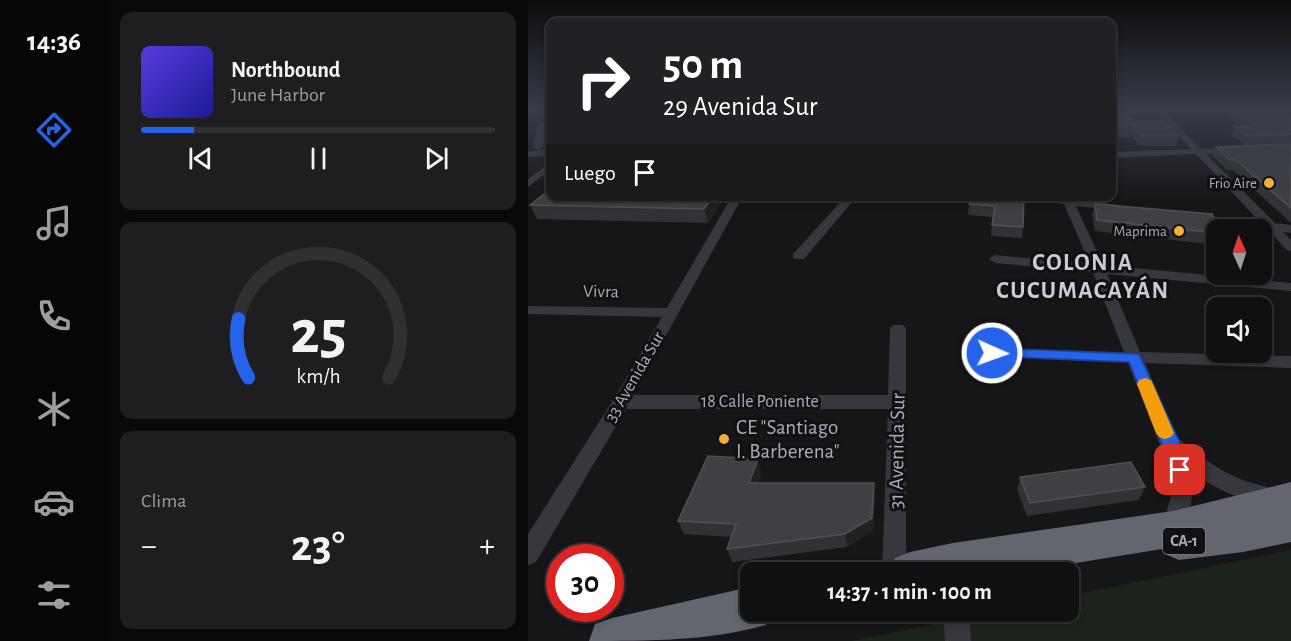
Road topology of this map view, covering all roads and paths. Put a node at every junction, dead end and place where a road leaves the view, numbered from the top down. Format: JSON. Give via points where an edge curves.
{"nodes":[{"id":1,"x":1186,"y":140,"type":"edge"},
{"id":2,"x":1244,"y":149,"type":"edge"},
{"id":3,"x":1197,"y":151,"type":"junction"},
{"id":4,"x":546,"y":153,"type":"edge"},
{"id":5,"x":528,"y":154,"type":"edge"},
{"id":6,"x":1116,"y":155,"type":"edge"},
{"id":7,"x":546,"y":169,"type":"edge"},
{"id":8,"x":528,"y":184,"type":"edge"},
{"id":9,"x":735,"y":201,"type":"edge"},
{"id":10,"x":848,"y":201,"type":"edge"},
{"id":11,"x":1068,"y":201,"type":"edge"},
{"id":12,"x":1079,"y":201,"type":"edge"},
{"id":13,"x":1127,"y":209,"type":"edge"},
{"id":14,"x":1183,"y":215,"type":"edge"},
{"id":15,"x":1215,"y":219,"type":"edge"},
{"id":16,"x":1263,"y":219,"type":"edge"},
{"id":17,"x":1272,"y":226,"type":"edge"},
{"id":18,"x":1272,"y":228,"type":"edge"},
{"id":19,"x":1291,"y":229,"type":"edge"},
{"id":20,"x":1291,"y":247,"type":"edge"},
{"id":21,"x":799,"y":256,"type":"dead end"},
{"id":22,"x":995,"y":259,"type":"dead end"},
{"id":23,"x":1099,"y":270,"type":"junction"},
{"id":24,"x":1291,"y":287,"type":"edge"},
{"id":25,"x":528,"y":310,"type":"edge"},
{"id":26,"x":672,"y":313,"type":"junction"},
{"id":27,"x":898,"y":328,"type":"dead end"},
{"id":28,"x":992,"y":353,"type":"dead end"},
{"id":29,"x":1134,"y":357,"type":"junction"},
{"id":30,"x":1291,"y":362,"type":"edge"},
{"id":31,"x":621,"y":402,"type":"junction"},
{"id":32,"x":898,"y":402,"type":"junction"},
{"id":33,"x":1166,"y":435,"type":"junction"},
{"id":34,"x":1291,"y":498,"type":"edge"},
{"id":35,"x":1291,"y":524,"type":"edge"},
{"id":36,"x":1173,"y":528,"type":"junction"},
{"id":37,"x":1076,"y":544,"type":"junction"},
{"id":38,"x":528,"y":554,"type":"edge"},
{"id":39,"x":894,"y":562,"type":"edge"},
{"id":40,"x":984,"y":562,"type":"edge"},
{"id":41,"x":740,"y":611,"type":"edge"},
{"id":42,"x":957,"y":622,"type":"edge"},
{"id":43,"x":612,"y":641,"type":"edge"},
{"id":44,"x":958,"y":641,"type":"edge"}],
"edges":[{"from":1,"to":3,"type":"street"},
{"from":2,"to":3,"type":"street"},
{"from":3,"to":6,"type":"street"},
{"from":3,"to":16,"type":"street"},
{"from":4,"to":5,"type":"street"},
{"from":7,"to":8,"type":"street"},
{"from":9,"to":26,"type":"street","name":"33 Avenida Sur"},
{"from":10,"to":21,"type":"street"},
{"from":11,"to":23,"type":"street"},
{"from":12,"to":13,"type":"street"},
{"from":14,"to":15,"type":"street"},
{"from":17,"to":19,"type":"street"},
{"from":18,"to":20,"type":"street"},
{"from":22,"to":23,"type":"street"},
{"from":23,"to":24,"type":"street"},
{"from":23,"to":29,"type":"street"},
{"from":25,"to":26,"type":"street","name":"Vivra"},
{"from":26,"to":31,"type":"street","name":"33 Avenida Sur"},
{"from":27,"to":32,"type":"street","name":"31 Avenida Sur"},
{"from":28,"to":29,"type":"street"},
{"from":29,"to":30,"type":"street"},
{"from":29,"to":33,"type":"street"},
{"from":31,"to":32,"type":"street","name":"18 Calle Poniente"},
{"from":31,"to":38,"type":"street","name":"33 Avenida Sur"},
{"from":32,"to":39,"type":"street","name":"31 Avenida Sur"},
{"from":33,"to":34,"type":"street","via":[[1179,451],[1219,478],[1268,496]]},
{"from":33,"to":36,"type":"street","via":[[1178,458],[1183,481],[1182,506]]},
{"from":34,"to":36,"type":"highway","number":"CA-1"},
{"from":35,"to":37,"type":"highway","number":"CA-1","via":[[1194,541]]},
{"from":36,"to":37,"type":"highway","number":"CA-1"},
{"from":37,"to":40,"type":"highway","number":"CA-1"},
{"from":41,"to":43,"type":"highway"},
{"from":42,"to":44,"type":"street"}]}
